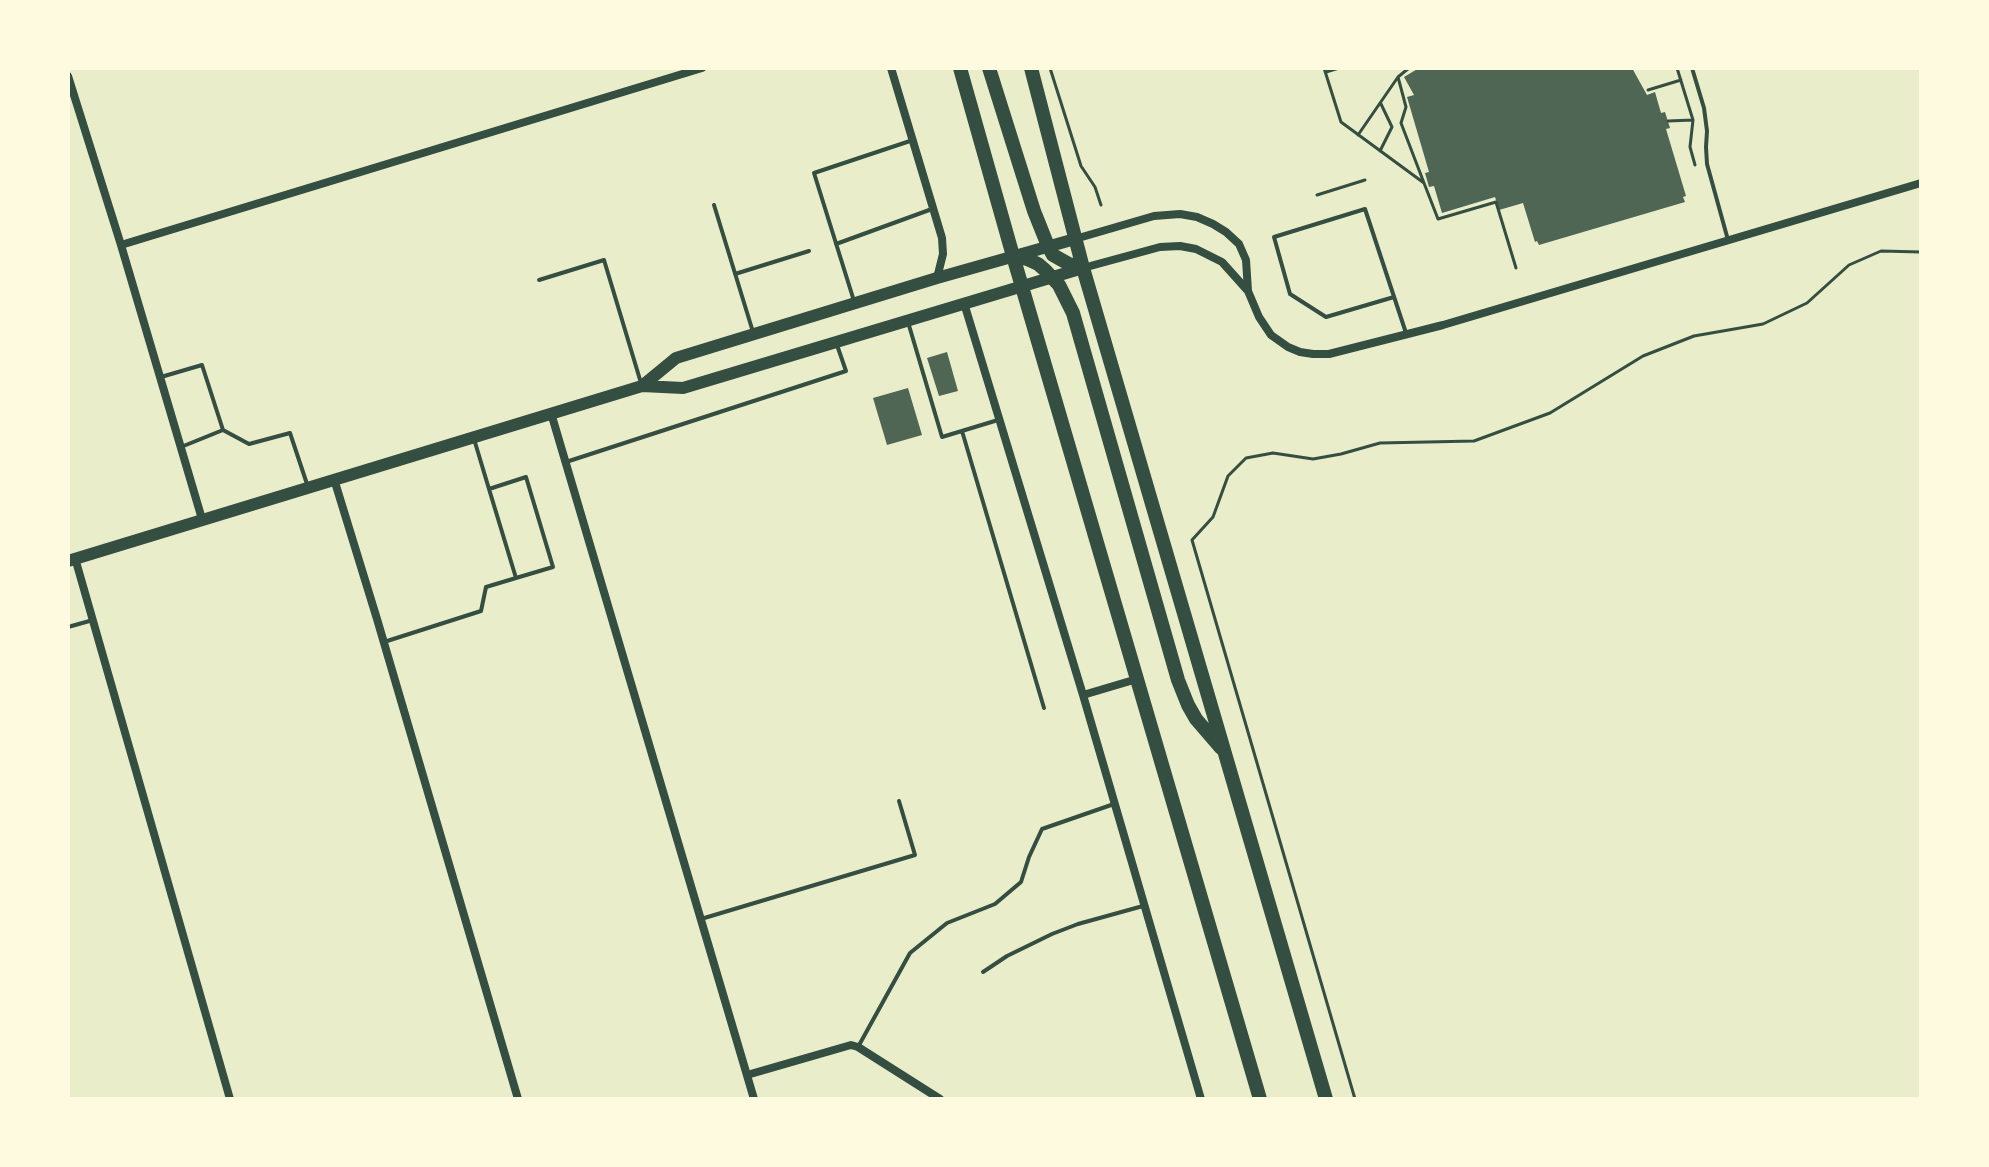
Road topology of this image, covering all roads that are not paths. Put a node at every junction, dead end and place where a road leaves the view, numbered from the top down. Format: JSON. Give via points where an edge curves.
{"nodes":[{"id":1,"x":702,"y":68,"type":"edge"},
{"id":2,"x":891,"y":68,"type":"edge"},
{"id":3,"x":960,"y":68,"type":"edge"},
{"id":4,"x":989,"y":68,"type":"edge"},
{"id":5,"x":1031,"y":68,"type":"edge"},
{"id":6,"x":1692,"y":68,"type":"edge"},
{"id":7,"x":68,"y":76,"type":"edge"},
{"id":8,"x":913,"y":140,"type":"junction"},
{"id":9,"x":1921,"y":183,"type":"edge"},
{"id":10,"x":714,"y":205,"type":"dead end"},
{"id":11,"x":933,"y":209,"type":"junction"},
{"id":12,"x":1075,"y":239,"type":"junction"},
{"id":13,"x":1728,"y":240,"type":"junction"},
{"id":14,"x":836,"y":244,"type":"junction"},
{"id":15,"x":121,"y":245,"type":"junction"},
{"id":16,"x":1048,"y":246,"type":"junction"},
{"id":17,"x":809,"y":251,"type":"dead end"},
{"id":18,"x":1013,"y":256,"type":"junction"},
{"id":19,"x":1083,"y":268,"type":"junction"},
{"id":20,"x":735,"y":274,"type":"junction"},
{"id":21,"x":1052,"y":277,"type":"junction"},
{"id":22,"x":937,"y":278,"type":"junction"},
{"id":23,"x":539,"y":280,"type":"dead end"},
{"id":24,"x":1022,"y":286,"type":"junction"},
{"id":25,"x":1248,"y":291,"type":"junction"},
{"id":26,"x":1394,"y":297,"type":"junction"},
{"id":27,"x":854,"y":303,"type":"junction"},
{"id":28,"x":964,"y":303,"type":"junction"},
{"id":29,"x":907,"y":320,"type":"junction"},
{"id":30,"x":753,"y":334,"type":"junction"},
{"id":31,"x":1406,"y":335,"type":"junction"},
{"id":32,"x":836,"y":342,"type":"junction"},
{"id":33,"x":160,"y":377,"type":"junction"},
{"id":34,"x":642,"y":386,"type":"junction"},
{"id":35,"x":551,"y":413,"type":"junction"},
{"id":36,"x":998,"y":420,"type":"junction"},
{"id":37,"x":223,"y":430,"type":"junction"},
{"id":38,"x":962,"y":431,"type":"junction"},
{"id":39,"x":473,"y":437,"type":"junction"},
{"id":40,"x":181,"y":447,"type":"junction"},
{"id":41,"x":566,"y":462,"type":"junction"},
{"id":42,"x":334,"y":479,"type":"junction"},
{"id":43,"x":308,"y":487,"type":"junction"},
{"id":44,"x":489,"y":489,"type":"junction"},
{"id":45,"x":202,"y":519,"type":"junction"},
{"id":46,"x":72,"y":560,"type":"edge"},
{"id":47,"x":516,"y":578,"type":"junction"},
{"id":48,"x":93,"y":620,"type":"junction"},
{"id":49,"x":68,"y":627,"type":"edge"},
{"id":50,"x":384,"y":642,"type":"junction"},
{"id":51,"x":1137,"y":679,"type":"junction"},
{"id":52,"x":1083,"y":695,"type":"junction"},
{"id":53,"x":1044,"y":708,"type":"dead end"},
{"id":54,"x":1223,"y":750,"type":"junction"},
{"id":55,"x":899,"y":801,"type":"dead end"},
{"id":56,"x":1115,"y":803,"type":"junction"},
{"id":57,"x":1145,"y":906,"type":"junction"},
{"id":58,"x":701,"y":919,"type":"junction"},
{"id":59,"x":983,"y":972,"type":"dead end"},
{"id":60,"x":858,"y":1047,"type":"junction"},
{"id":61,"x":747,"y":1075,"type":"junction"},
{"id":62,"x":230,"y":1099,"type":"edge"},
{"id":63,"x":518,"y":1099,"type":"edge"},
{"id":64,"x":754,"y":1099,"type":"edge"},
{"id":65,"x":940,"y":1099,"type":"edge"},
{"id":66,"x":1201,"y":1099,"type":"edge"},
{"id":67,"x":1260,"y":1099,"type":"edge"},
{"id":68,"x":1326,"y":1099,"type":"edge"}],
"edges":[{"from":1,"to":15,"type":"street"},
{"from":2,"to":8,"type":"street"},
{"from":3,"to":18,"type":"main road"},
{"from":4,"to":16,"type":"main road"},
{"from":5,"to":12,"type":"main road"},
{"from":6,"to":13,"type":"lane","via":[[1704,108],[1707,164]]},
{"from":7,"to":15,"type":"street"},
{"from":8,"to":11,"type":"street"},
{"from":8,"to":14,"type":"lane","via":[[814,173]]},
{"from":9,"to":13,"type":"street"},
{"from":10,"to":20,"type":"lane"},
{"from":11,"to":14,"type":"lane"},
{"from":11,"to":22,"type":"street","via":[[943,245]]},
{"from":12,"to":16,"type":"main road"},
{"from":12,"to":19,"type":"main road"},
{"from":12,"to":25,"type":"street","via":[[1154,216],[1197,217],[1239,244]]},
{"from":13,"to":31,"type":"street"},
{"from":14,"to":27,"type":"lane"},
{"from":15,"to":33,"type":"street"},
{"from":16,"to":18,"type":"main road"},
{"from":16,"to":19,"type":"main road","via":[[1053,255]]},
{"from":17,"to":20,"type":"lane"},
{"from":18,"to":21,"type":"main road","via":[[1038,264]]},
{"from":18,"to":22,"type":"main road"},
{"from":18,"to":24,"type":"main road"},
{"from":19,"to":21,"type":"main road"},
{"from":19,"to":25,"type":"street","via":[[1180,246],[1222,262]]},
{"from":19,"to":54,"type":"main road"},
{"from":20,"to":30,"type":"lane"},
{"from":21,"to":24,"type":"main road"},
{"from":21,"to":54,"type":"main road","via":[[1073,313],[1178,680],[1192,712]]},
{"from":22,"to":27,"type":"main road"},
{"from":23,"to":34,"type":"lane","via":[[604,260]]},
{"from":24,"to":28,"type":"main road"},
{"from":24,"to":51,"type":"main road"},
{"from":25,"to":31,"type":"street","via":[[1271,335],[1300,352],[1329,354]]},
{"from":26,"to":26,"type":"lane","via":[[1365,209],[1274,237],[1290,294],[1326,317]]},
{"from":26,"to":31,"type":"lane"},
{"from":27,"to":30,"type":"main road"},
{"from":28,"to":29,"type":"main road"},
{"from":28,"to":36,"type":"street"},
{"from":29,"to":32,"type":"main road"},
{"from":29,"to":38,"type":"lane","via":[[942,437]]},
{"from":30,"to":34,"type":"main road","via":[[676,358]]},
{"from":32,"to":34,"type":"main road","via":[[683,388]]},
{"from":32,"to":41,"type":"lane","via":[[846,371]]},
{"from":33,"to":37,"type":"lane","via":[[202,365]]},
{"from":33,"to":40,"type":"street"},
{"from":34,"to":35,"type":"main road"},
{"from":35,"to":39,"type":"main road"},
{"from":35,"to":41,"type":"street"},
{"from":36,"to":38,"type":"lane"},
{"from":36,"to":52,"type":"street"},
{"from":37,"to":40,"type":"lane"},
{"from":37,"to":43,"type":"lane","via":[[249,444],[290,433]]},
{"from":38,"to":53,"type":"lane"},
{"from":39,"to":42,"type":"main road"},
{"from":39,"to":44,"type":"lane"},
{"from":40,"to":45,"type":"street"},
{"from":41,"to":58,"type":"street"},
{"from":42,"to":43,"type":"main road"},
{"from":42,"to":50,"type":"street"},
{"from":43,"to":45,"type":"main road"},
{"from":44,"to":47,"type":"lane"},
{"from":44,"to":47,"type":"lane","via":[[526,477],[553,567]]},
{"from":45,"to":46,"type":"main road"},
{"from":46,"to":48,"type":"street"},
{"from":47,"to":50,"type":"lane","via":[[486,587],[481,611]]},
{"from":48,"to":49,"type":"lane"},
{"from":48,"to":62,"type":"street"},
{"from":50,"to":63,"type":"street"},
{"from":51,"to":52,"type":"street"},
{"from":51,"to":67,"type":"main road"},
{"from":52,"to":56,"type":"street"},
{"from":54,"to":68,"type":"main road"},
{"from":55,"to":58,"type":"lane","via":[[915,855]]},
{"from":56,"to":57,"type":"street"},
{"from":56,"to":60,"type":"lane","via":[[1042,829],[1021,882],[995,904],[947,923],[910,953]]},
{"from":57,"to":59,"type":"lane","via":[[1052,934]]},
{"from":57,"to":66,"type":"street"},
{"from":58,"to":61,"type":"street"},
{"from":60,"to":61,"type":"street","via":[[844,1046]]},
{"from":60,"to":65,"type":"street"},
{"from":61,"to":64,"type":"street"}]}
